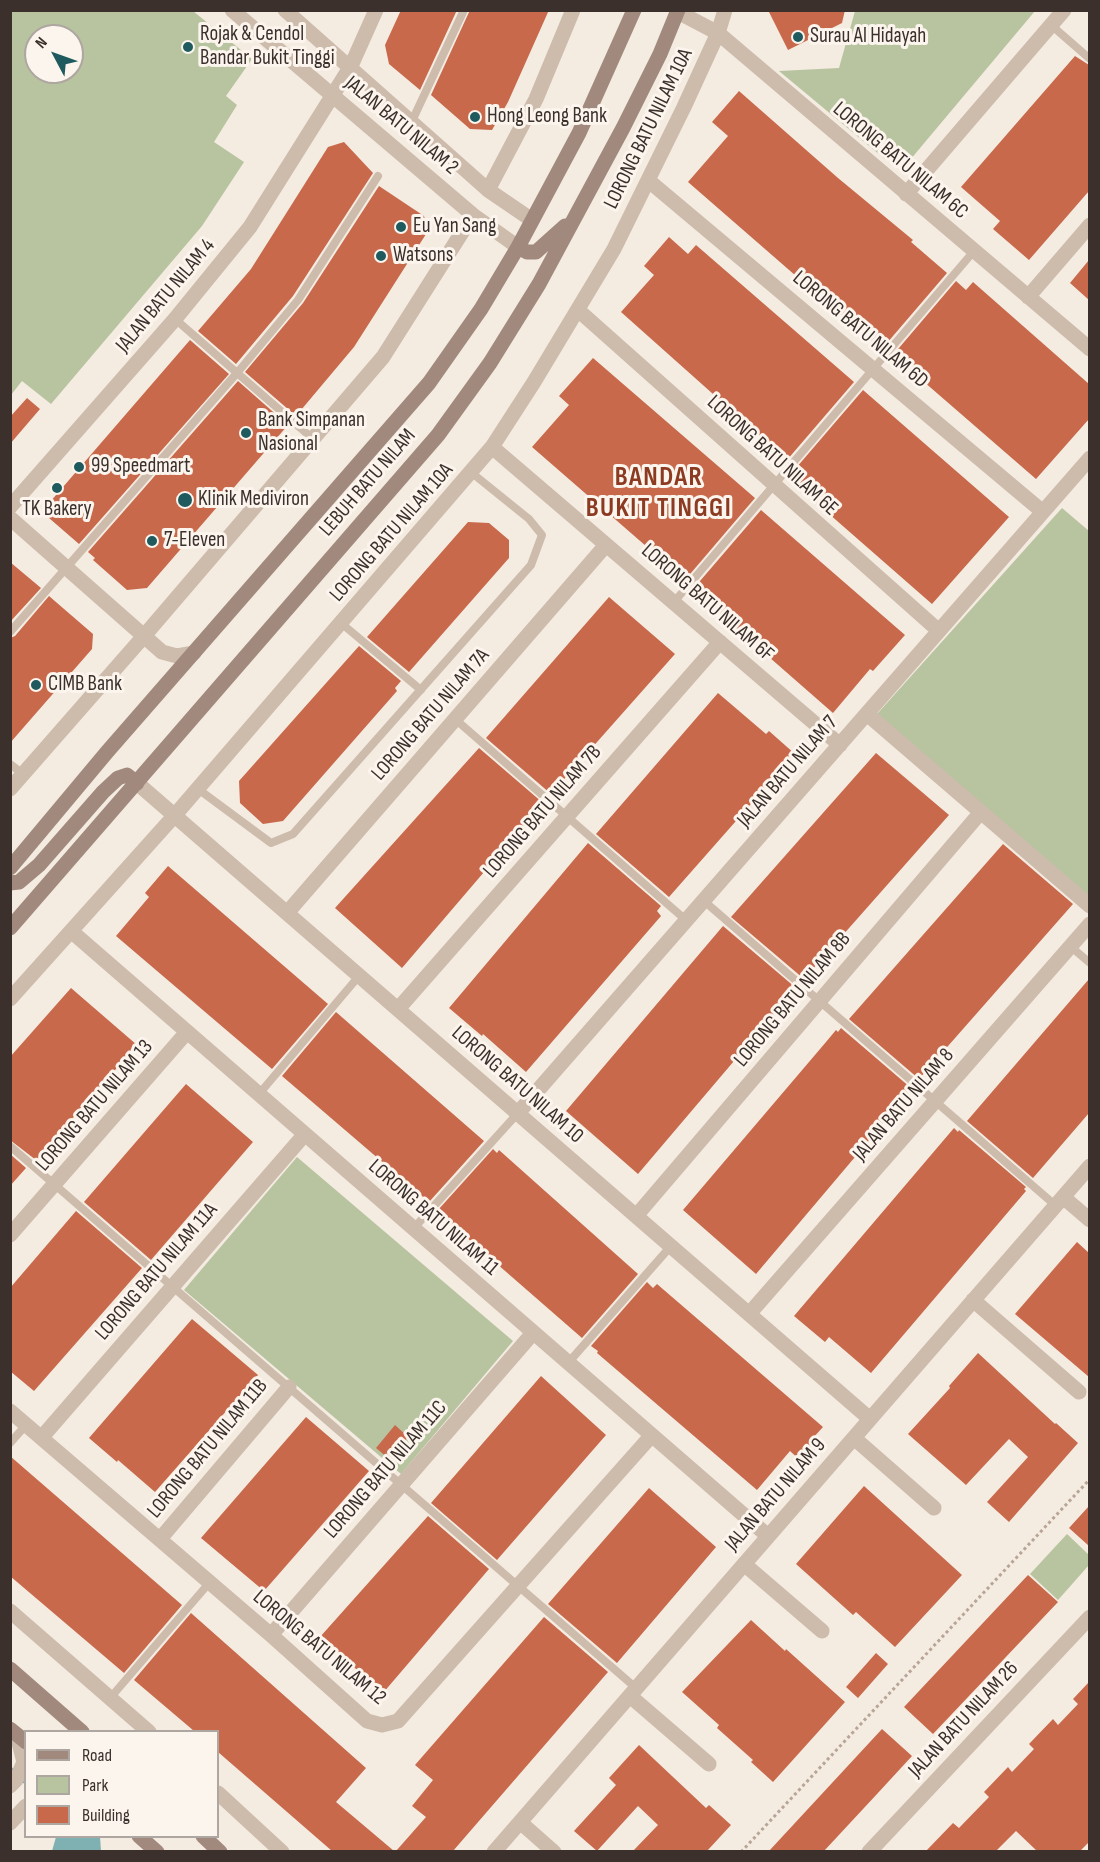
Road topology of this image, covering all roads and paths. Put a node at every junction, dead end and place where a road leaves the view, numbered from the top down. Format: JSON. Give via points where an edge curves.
{"nodes":[{"id":1,"x":232,"y":10,"type":"edge"},
{"id":2,"x":285,"y":10,"type":"edge"},
{"id":3,"x":376,"y":10,"type":"edge"},
{"id":4,"x":464,"y":10,"type":"edge"},
{"id":5,"x":573,"y":10,"type":"edge"},
{"id":6,"x":634,"y":10,"type":"edge"},
{"id":7,"x":725,"y":10,"type":"edge"},
{"id":8,"x":1064,"y":10,"type":"edge"},
{"id":9,"x":678,"y":11,"type":"edge"},
{"id":10,"x":1051,"y":25,"type":"junction"},
{"id":11,"x":718,"y":33,"type":"junction"},
{"id":12,"x":1089,"y":58,"type":"edge"},
{"id":13,"x":351,"y":66,"type":"junction"},
{"id":14,"x":332,"y":96,"type":"junction"},
{"id":15,"x":412,"y":121,"type":"junction"},
{"id":16,"x":378,"y":176,"type":"dead end"},
{"id":17,"x":649,"y":181,"type":"junction"},
{"id":18,"x":488,"y":190,"type":"junction"},
{"id":19,"x":906,"y":194,"type":"junction"},
{"id":20,"x":473,"y":215,"type":"junction"},
{"id":21,"x":573,"y":218,"type":"junction"},
{"id":22,"x":532,"y":220,"type":"junction"},
{"id":23,"x":1089,"y":225,"type":"edge"},
{"id":24,"x":518,"y":247,"type":"junction"},
{"id":25,"x":974,"y":251,"type":"junction"},
{"id":26,"x":1028,"y":297,"type":"junction"},
{"id":27,"x":578,"y":310,"type":"junction"},
{"id":28,"x":175,"y":319,"type":"junction"},
{"id":29,"x":1089,"y":349,"type":"edge"},
{"id":30,"x":874,"y":368,"type":"junction"},
{"id":31,"x":237,"y":373,"type":"junction"},
{"id":32,"x":312,"y":438,"type":"junction"},
{"id":33,"x":492,"y":447,"type":"junction"},
{"id":34,"x":1089,"y":458,"type":"edge"},
{"id":35,"x":472,"y":473,"type":"junction"},
{"id":36,"x":773,"y":486,"type":"junction"},
{"id":37,"x":10,"y":507,"type":"edge"},
{"id":38,"x":1043,"y":512,"type":"junction"},
{"id":39,"x":10,"y":518,"type":"edge"},
{"id":40,"x":606,"y":545,"type":"junction"},
{"id":41,"x":67,"y":568,"type":"junction"},
{"id":42,"x":674,"y":602,"type":"junction"},
{"id":43,"x":341,"y":623,"type":"junction"},
{"id":44,"x":939,"y":631,"type":"junction"},
{"id":45,"x":10,"y":632,"type":"edge"},
{"id":46,"x":144,"y":636,"type":"junction"},
{"id":47,"x":720,"y":642,"type":"junction"},
{"id":48,"x":194,"y":653,"type":"junction"},
{"id":49,"x":421,"y":690,"type":"junction"},
{"id":50,"x":867,"y":714,"type":"junction"},
{"id":51,"x":455,"y":719,"type":"junction"},
{"id":52,"x":840,"y":745,"type":"junction"},
{"id":53,"x":10,"y":764,"type":"edge"},
{"id":54,"x":23,"y":774,"type":"junction"},
{"id":55,"x":137,"y":783,"type":"junction"},
{"id":56,"x":10,"y":789,"type":"edge"},
{"id":57,"x":198,"y":789,"type":"junction"},
{"id":58,"x":981,"y":812,"type":"junction"},
{"id":59,"x":175,"y":815,"type":"junction"},
{"id":60,"x":567,"y":816,"type":"junction"},
{"id":61,"x":10,"y":868,"type":"edge"},
{"id":62,"x":10,"y":883,"type":"edge"},
{"id":63,"x":704,"y":901,"type":"junction"},
{"id":64,"x":1089,"y":906,"type":"edge"},
{"id":65,"x":287,"y":913,"type":"junction"},
{"id":66,"x":687,"y":921,"type":"junction"},
{"id":67,"x":1089,"y":924,"type":"edge"},
{"id":68,"x":10,"y":928,"type":"edge"},
{"id":69,"x":71,"y":931,"type":"junction"},
{"id":70,"x":1070,"y":946,"type":"junction"},
{"id":71,"x":1089,"y":963,"type":"edge"},
{"id":72,"x":359,"y":976,"type":"junction"},
{"id":73,"x":10,"y":999,"type":"edge"},
{"id":74,"x":820,"y":1001,"type":"junction"},
{"id":75,"x":398,"y":1010,"type":"junction"},
{"id":76,"x":187,"y":1032,"type":"junction"},
{"id":77,"x":259,"y":1094,"type":"junction"},
{"id":78,"x":935,"y":1101,"type":"junction"},
{"id":79,"x":518,"y":1113,"type":"junction"},
{"id":80,"x":305,"y":1134,"type":"junction"},
{"id":81,"x":10,"y":1146,"type":"edge"},
{"id":82,"x":1089,"y":1166,"type":"edge"},
{"id":83,"x":54,"y":1185,"type":"junction"},
{"id":84,"x":1059,"y":1201,"type":"junction"},
{"id":85,"x":636,"y":1216,"type":"junction"},
{"id":86,"x":1089,"y":1220,"type":"edge"},
{"id":87,"x":414,"y":1228,"type":"junction"},
{"id":88,"x":10,"y":1235,"type":"edge"},
{"id":89,"x":671,"y":1246,"type":"junction"},
{"id":90,"x":172,"y":1287,"type":"junction"},
{"id":91,"x":973,"y":1300,"type":"junction"},
{"id":92,"x":749,"y":1314,"type":"junction"},
{"id":93,"x":533,"y":1332,"type":"junction"},
{"id":94,"x":568,"y":1363,"type":"junction"},
{"id":95,"x":288,"y":1387,"type":"junction"},
{"id":96,"x":1079,"y":1392,"type":"dead end"},
{"id":97,"x":10,"y":1411,"type":"edge"},
{"id":98,"x":870,"y":1419,"type":"junction"},
{"id":99,"x":26,"y":1425,"type":"junction"},
{"id":100,"x":652,"y":1435,"type":"junction"},
{"id":101,"x":42,"y":1437,"type":"junction"},
{"id":102,"x":854,"y":1438,"type":"junction"},
{"id":103,"x":10,"y":1443,"type":"edge"},
{"id":104,"x":1089,"y":1479,"type":"edge"},
{"id":105,"x":401,"y":1485,"type":"junction"},
{"id":106,"x":934,"y":1508,"type":"dead end"},
{"id":107,"x":768,"y":1536,"type":"junction"},
{"id":108,"x":160,"y":1539,"type":"junction"},
{"id":109,"x":744,"y":1564,"type":"junction"},
{"id":110,"x":210,"y":1582,"type":"junction"},
{"id":111,"x":519,"y":1587,"type":"junction"},
{"id":112,"x":10,"y":1611,"type":"edge"},
{"id":113,"x":1089,"y":1617,"type":"edge"},
{"id":114,"x":822,"y":1631,"type":"dead end"},
{"id":115,"x":271,"y":1635,"type":"junction"},
{"id":116,"x":10,"y":1669,"type":"edge"},
{"id":117,"x":633,"y":1692,"type":"junction"},
{"id":118,"x":111,"y":1697,"type":"junction"},
{"id":119,"x":81,"y":1730,"type":"edge"},
{"id":120,"x":147,"y":1730,"type":"edge"},
{"id":121,"x":18,"y":1735,"type":"edge"},
{"id":122,"x":24,"y":1762,"type":"edge"},
{"id":123,"x":709,"y":1764,"type":"dead end"},
{"id":124,"x":13,"y":1783,"type":"edge"},
{"id":125,"x":219,"y":1794,"type":"edge"},
{"id":126,"x":24,"y":1808,"type":"edge"},
{"id":127,"x":520,"y":1822,"type":"junction"},
{"id":128,"x":10,"y":1823,"type":"edge"},
{"id":129,"x":141,"y":1838,"type":"edge"},
{"id":130,"x":205,"y":1838,"type":"edge"},
{"id":131,"x":157,"y":1851,"type":"edge"},
{"id":132,"x":220,"y":1851,"type":"edge"},
{"id":133,"x":282,"y":1851,"type":"edge"},
{"id":134,"x":494,"y":1851,"type":"edge"},
{"id":135,"x":554,"y":1851,"type":"edge"},
{"id":136,"x":741,"y":1851,"type":"edge"},
{"id":137,"x":869,"y":1851,"type":"edge"}],
"edges":[{"from":1,"to":14,"type":"street","name":"JALAN BATU NILAM 2"},
{"from":2,"to":13,"type":"street","name":"JALAN BATU NILAM 2"},
{"from":3,"to":13,"type":"street","name":"JALAN BATU NILAM 4"},
{"from":4,"to":15,"type":"lane"},
{"from":5,"to":18,"type":"street","via":[[536,99]]},
{"from":6,"to":22,"type":"main road","name":"LEBUH BATU NILAM","via":[[579,133]]},
{"from":7,"to":11,"type":"street","name":"LORONG BATU NILAM 10A"},
{"from":8,"to":10,"type":"street"},
{"from":9,"to":11,"type":"street","name":"LORONG BATU NILAM 6C"},
{"from":9,"to":21,"type":"main road","name":"LEBUH BATU NILAM","via":[[628,118]]},
{"from":10,"to":12,"type":"lane"},
{"from":10,"to":19,"type":"street"},
{"from":11,"to":17,"type":"street","name":"LORONG BATU NILAM 10A"},
{"from":11,"to":19,"type":"street","name":"LORONG BATU NILAM 6C"},
{"from":13,"to":14,"type":"street","name":"JALAN BATU NILAM 4"},
{"from":13,"to":15,"type":"street","name":"JALAN BATU NILAM 2"},
{"from":14,"to":20,"type":"street","name":"JALAN BATU NILAM 2"},
{"from":14,"to":28,"type":"street","name":"JALAN BATU NILAM 4","via":[[250,227]]},
{"from":15,"to":18,"type":"street","name":"JALAN BATU NILAM 2"},
{"from":16,"to":31,"type":"lane","via":[[298,300]]},
{"from":17,"to":27,"type":"street","name":"LORONG BATU NILAM 10A"},
{"from":17,"to":30,"type":"street","name":"LORONG BATU NILAM 6D"},
{"from":18,"to":22,"type":"street","name":"JALAN BATU NILAM 2"},
{"from":19,"to":25,"type":"street","name":"LORONG BATU NILAM 6C"},
{"from":20,"to":24,"type":"street","name":"JALAN BATU NILAM 2"},
{"from":20,"to":32,"type":"street","via":[[383,357]]},
{"from":21,"to":24,"type":"main road","via":[[536,252]]},
{"from":21,"to":55,"type":"main road","name":"LEBUH BATU NILAM","via":[[490,363],[438,435]]},
{"from":22,"to":24,"type":"main road","name":"LEBUH BATU NILAM"},
{"from":23,"to":26,"type":"street"},
{"from":24,"to":48,"type":"main road","name":"LEBUH BATU NILAM","via":[[429,383]]},
{"from":25,"to":26,"type":"street","name":"LORONG BATU NILAM 6C"},
{"from":25,"to":30,"type":"lane"},
{"from":26,"to":29,"type":"street","name":"LORONG BATU NILAM 6C"},
{"from":27,"to":33,"type":"street","name":"LORONG BATU NILAM 10A"},
{"from":27,"to":36,"type":"street","name":"LORONG BATU NILAM 6E"},
{"from":28,"to":31,"type":"lane"},
{"from":28,"to":37,"type":"street","name":"JALAN BATU NILAM 4"},
{"from":30,"to":36,"type":"lane"},
{"from":30,"to":38,"type":"street","name":"LORONG BATU NILAM 6D"},
{"from":31,"to":32,"type":"lane"},
{"from":31,"to":41,"type":"lane"},
{"from":32,"to":46,"type":"street"},
{"from":33,"to":35,"type":"street","name":"LORONG BATU NILAM 10A"},
{"from":33,"to":40,"type":"street","name":"LORONG BATU NILAM 6F"},
{"from":34,"to":38,"type":"street","name":"JALAN BATU NILAM 7"},
{"from":35,"to":43,"type":"street","name":"LORONG BATU NILAM 10A"},
{"from":35,"to":49,"type":"lane","via":[[529,519],[542,535],[531,565]]},
{"from":36,"to":42,"type":"lane"},
{"from":36,"to":44,"type":"street","name":"LORONG BATU NILAM 6E"},
{"from":38,"to":44,"type":"street","name":"JALAN BATU NILAM 7"},
{"from":39,"to":41,"type":"street"},
{"from":40,"to":42,"type":"street","name":"LORONG BATU NILAM 6F"},
{"from":40,"to":51,"type":"street","name":"LORONG BATU NILAM 7A"},
{"from":41,"to":45,"type":"lane"},
{"from":41,"to":46,"type":"street"},
{"from":42,"to":47,"type":"street","name":"LORONG BATU NILAM 6F"},
{"from":43,"to":49,"type":"lane"},
{"from":43,"to":57,"type":"street","name":"LORONG BATU NILAM 10A"},
{"from":44,"to":50,"type":"street","name":"JALAN BATU NILAM 7"},
{"from":46,"to":48,"type":"street","via":[[162,652],[177,656]]},
{"from":46,"to":54,"type":"street"},
{"from":47,"to":52,"type":"street","name":"LORONG BATU NILAM 6F"},
{"from":47,"to":60,"type":"street","name":"LORONG BATU NILAM 7B"},
{"from":48,"to":61,"type":"main road","name":"LEBUH BATU NILAM"},
{"from":49,"to":57,"type":"lane","via":[[293,834],[271,843]]},
{"from":50,"to":52,"type":"street","name":"JALAN BATU NILAM 7"},
{"from":50,"to":58,"type":"street"},
{"from":51,"to":60,"type":"lane"},
{"from":51,"to":65,"type":"street","name":"LORONG BATU NILAM 7A"},
{"from":52,"to":63,"type":"street","name":"JALAN BATU NILAM 7"},
{"from":53,"to":54,"type":"lane"},
{"from":54,"to":56,"type":"street"},
{"from":55,"to":59,"type":"street","name":"LORONG BATU NILAM 10"},
{"from":55,"to":62,"type":"main road","via":[[127,775],[118,778],[39,865],[19,882]]},
{"from":55,"to":68,"type":"main road","name":"LEBUH BATU NILAM"},
{"from":57,"to":59,"type":"street","name":"LORONG BATU NILAM 10A"},
{"from":58,"to":64,"type":"street"},
{"from":58,"to":74,"type":"street","name":"LORONG BATU NILAM 8B"},
{"from":59,"to":65,"type":"street","name":"LORONG BATU NILAM 10"},
{"from":59,"to":69,"type":"street","name":"LORONG BATU NILAM 10A"},
{"from":60,"to":66,"type":"lane"},
{"from":60,"to":75,"type":"street","name":"LORONG BATU NILAM 7B"},
{"from":63,"to":66,"type":"street","name":"JALAN BATU NILAM 7"},
{"from":63,"to":74,"type":"lane"},
{"from":65,"to":72,"type":"street","name":"LORONG BATU NILAM 10"},
{"from":66,"to":79,"type":"street","name":"JALAN BATU NILAM 7"},
{"from":67,"to":70,"type":"street","name":"JALAN BATU NILAM 8"},
{"from":69,"to":73,"type":"street","name":"LORONG BATU NILAM 10A"},
{"from":69,"to":76,"type":"street","name":"LORONG BATU NILAM 11"},
{"from":70,"to":71,"type":"lane"},
{"from":70,"to":78,"type":"street","name":"JALAN BATU NILAM 8"},
{"from":72,"to":75,"type":"street","name":"LORONG BATU NILAM 10"},
{"from":72,"to":77,"type":"lane"},
{"from":74,"to":78,"type":"lane"},
{"from":74,"to":85,"type":"street","name":"LORONG BATU NILAM 8B"},
{"from":75,"to":79,"type":"street","name":"LORONG BATU NILAM 10"},
{"from":76,"to":77,"type":"street","name":"LORONG BATU NILAM 11"},
{"from":76,"to":83,"type":"street","name":"LORONG BATU NILAM 13"},
{"from":77,"to":80,"type":"street","name":"LORONG BATU NILAM 11"},
{"from":78,"to":84,"type":"lane"},
{"from":78,"to":92,"type":"street","name":"JALAN BATU NILAM 8"},
{"from":79,"to":85,"type":"street","name":"LORONG BATU NILAM 10"},
{"from":79,"to":87,"type":"lane"},
{"from":80,"to":87,"type":"street","name":"LORONG BATU NILAM 11"},
{"from":80,"to":90,"type":"street","name":"LORONG BATU NILAM 11A"},
{"from":81,"to":83,"type":"lane"},
{"from":82,"to":84,"type":"street","name":"JALAN BATU NILAM 9"},
{"from":83,"to":88,"type":"street","name":"LORONG BATU NILAM 13"},
{"from":83,"to":90,"type":"lane"},
{"from":84,"to":86,"type":"street"},
{"from":84,"to":91,"type":"street","name":"JALAN BATU NILAM 9"},
{"from":85,"to":89,"type":"street","name":"LORONG BATU NILAM 10"},
{"from":87,"to":93,"type":"street","name":"LORONG BATU NILAM 11"},
{"from":89,"to":92,"type":"street","name":"LORONG BATU NILAM 10"},
{"from":89,"to":94,"type":"lane"},
{"from":90,"to":95,"type":"lane"},
{"from":90,"to":101,"type":"street","name":"LORONG BATU NILAM 11A"},
{"from":91,"to":96,"type":"street"},
{"from":91,"to":98,"type":"street","name":"JALAN BATU NILAM 9"},
{"from":92,"to":98,"type":"street","name":"LORONG BATU NILAM 10"},
{"from":93,"to":94,"type":"street","name":"LORONG BATU NILAM 11"},
{"from":93,"to":105,"type":"street","name":"LORONG BATU NILAM 11C"},
{"from":94,"to":100,"type":"street","name":"LORONG BATU NILAM 11"},
{"from":95,"to":105,"type":"lane"},
{"from":95,"to":108,"type":"street","name":"LORONG BATU NILAM 11B"},
{"from":97,"to":99,"type":"street","name":"LORONG BATU NILAM 12"},
{"from":98,"to":102,"type":"street","name":"JALAN BATU NILAM 9"},
{"from":99,"to":101,"type":"street","name":"LORONG BATU NILAM 12"},
{"from":99,"to":103,"type":"lane"},
{"from":100,"to":107,"type":"street","name":"LORONG BATU NILAM 11"},
{"from":100,"to":111,"type":"street","name":"LORONG BATU NILAM 12"},
{"from":101,"to":108,"type":"street","name":"LORONG BATU NILAM 12"},
{"from":102,"to":106,"type":"street"},
{"from":102,"to":107,"type":"street","name":"JALAN BATU NILAM 9"},
{"from":104,"to":136,"type":"path"},
{"from":105,"to":111,"type":"lane"},
{"from":105,"to":115,"type":"street","name":"LORONG BATU NILAM 11C"},
{"from":107,"to":109,"type":"street","name":"JALAN BATU NILAM 9"},
{"from":108,"to":110,"type":"street","name":"LORONG BATU NILAM 12"},
{"from":109,"to":114,"type":"street"},
{"from":109,"to":117,"type":"street","name":"JALAN BATU NILAM 9"},
{"from":110,"to":115,"type":"street","name":"LORONG BATU NILAM 12"},
{"from":110,"to":118,"type":"lane"},
{"from":111,"to":115,"type":"street","name":"LORONG BATU NILAM 12","via":[[398,1721],[382,1725],[367,1721]]},
{"from":111,"to":117,"type":"lane"},
{"from":112,"to":118,"type":"street"},
{"from":113,"to":137,"type":"street","name":"JALAN BATU NILAM 26"},
{"from":116,"to":119,"type":"main road"},
{"from":117,"to":123,"type":"street"},
{"from":117,"to":127,"type":"street","name":"JALAN BATU NILAM 9"},
{"from":118,"to":120,"type":"street"},
{"from":121,"to":122,"type":"street"},
{"from":122,"to":124,"type":"street"},
{"from":125,"to":133,"type":"street"},
{"from":126,"to":128,"type":"street"},
{"from":127,"to":134,"type":"street","name":"JALAN BATU NILAM 9"},
{"from":127,"to":135,"type":"street"},
{"from":129,"to":131,"type":"main road"},
{"from":130,"to":132,"type":"main road"}]}
